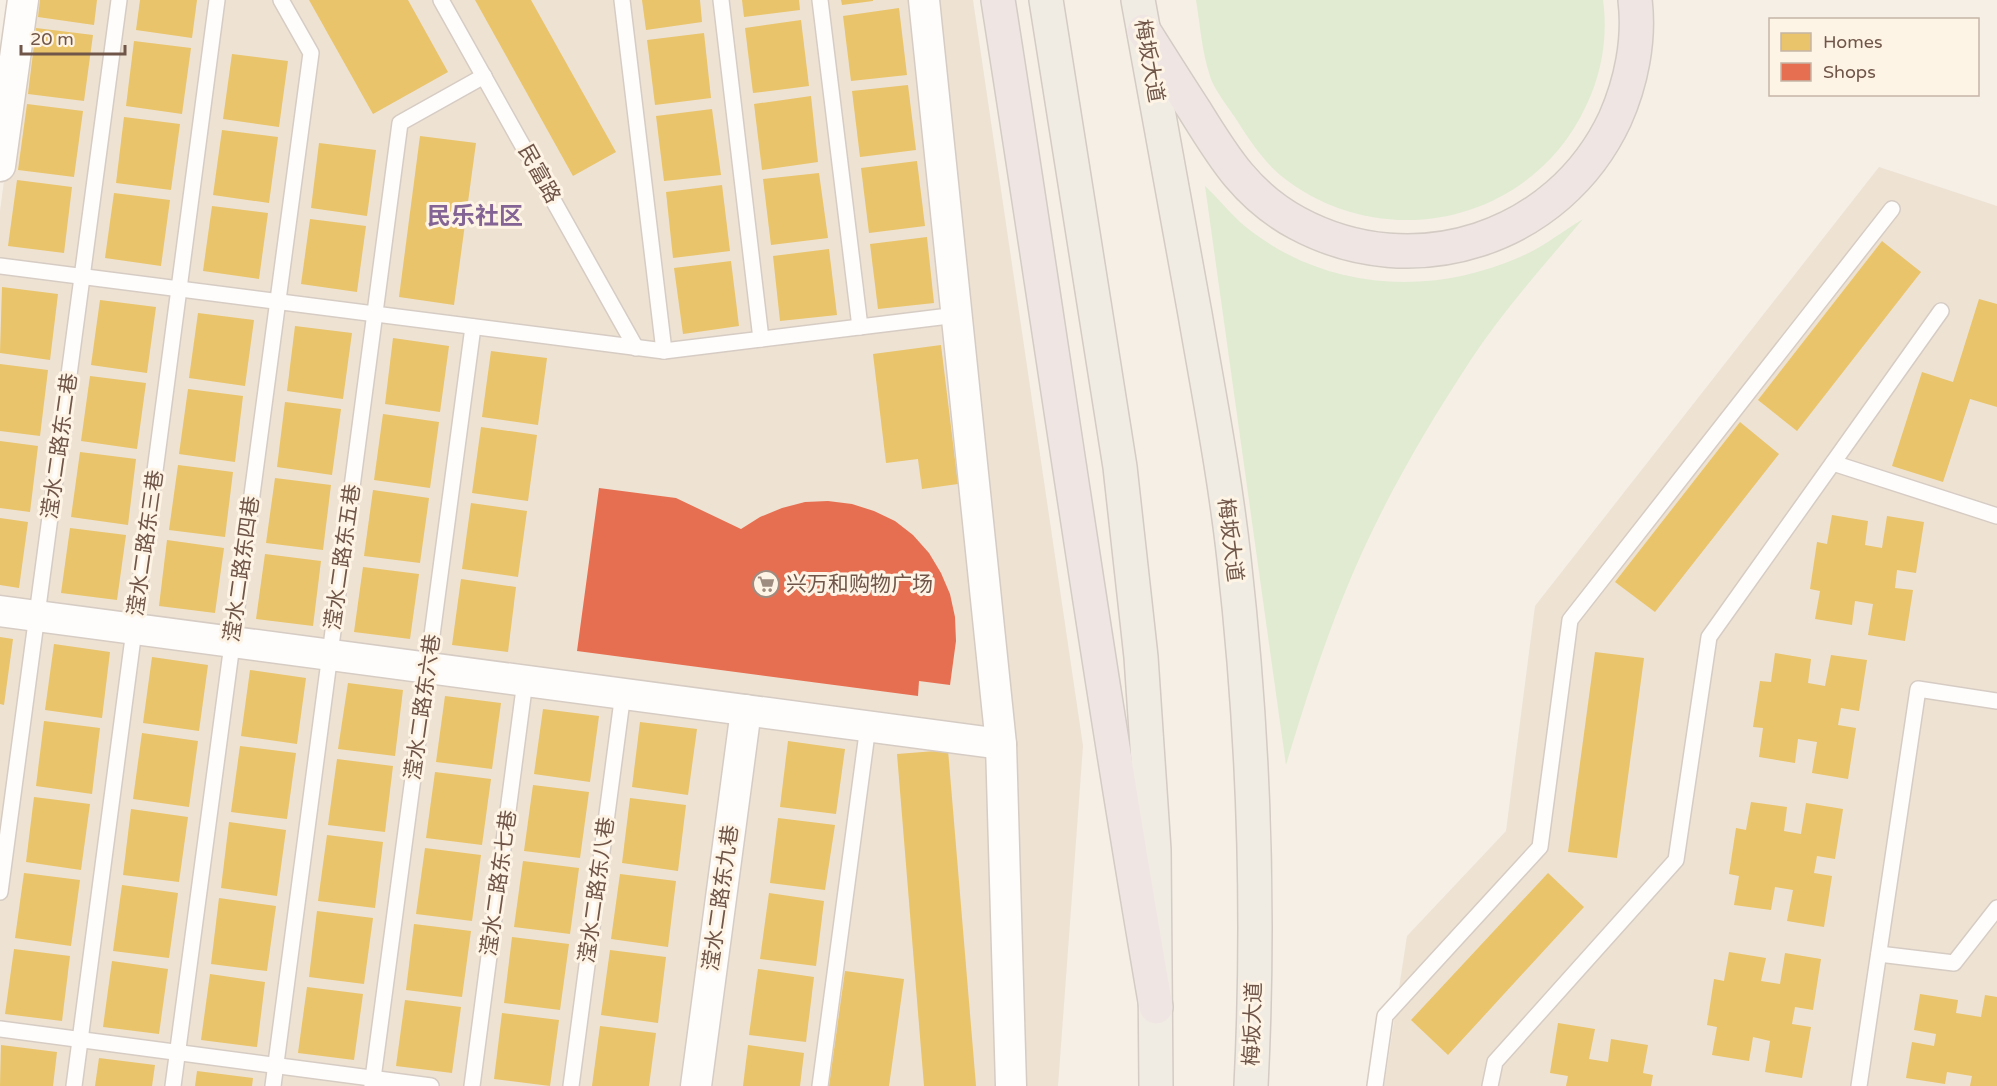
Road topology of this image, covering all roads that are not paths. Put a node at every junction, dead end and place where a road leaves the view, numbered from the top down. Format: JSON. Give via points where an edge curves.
{"nodes":[{"id":1,"x":23,"y":0,"type":"edge"},
{"id":2,"x":118,"y":0,"type":"edge"},
{"id":3,"x":217,"y":0,"type":"edge"},
{"id":4,"x":281,"y":0,"type":"edge"},
{"id":5,"x":441,"y":0,"type":"edge"},
{"id":6,"x":622,"y":0,"type":"edge"},
{"id":7,"x":721,"y":0,"type":"edge"},
{"id":8,"x":820,"y":0,"type":"edge"},
{"id":9,"x":924,"y":0,"type":"edge"},
{"id":10,"x":998,"y":0,"type":"edge"},
{"id":11,"x":1046,"y":0,"type":"edge"},
{"id":12,"x":1635,"y":0,"type":"edge"},
{"id":13,"x":1141,"y":16,"type":"edge"},
{"id":14,"x":484,"y":76,"type":"junction"},
{"id":15,"x":0,"y":166,"type":"edge"},
{"id":16,"x":1892,"y":209,"type":"dead end"},
{"id":17,"x":0,"y":266,"type":"edge"},
{"id":18,"x":82,"y":277,"type":"junction"},
{"id":19,"x":180,"y":290,"type":"junction"},
{"id":20,"x":278,"y":302,"type":"junction"},
{"id":21,"x":1941,"y":311,"type":"dead end"},
{"id":22,"x":375,"y":315,"type":"junction"},
{"id":23,"x":957,"y":315,"type":"junction"},
{"id":24,"x":473,"y":327,"type":"junction"},
{"id":25,"x":860,"y":327,"type":"junction"},
{"id":26,"x":761,"y":339,"type":"junction"},
{"id":27,"x":636,"y":348,"type":"junction"},
{"id":28,"x":664,"y":351,"type":"junction"},
{"id":29,"x":1833,"y":463,"type":"junction"},
{"id":30,"x":1997,"y":516,"type":"edge"},
{"id":31,"x":0,"y":611,"type":"edge"},
{"id":32,"x":37,"y":615,"type":"junction"},
{"id":33,"x":135,"y":629,"type":"junction"},
{"id":34,"x":233,"y":642,"type":"junction"},
{"id":35,"x":330,"y":655,"type":"junction"},
{"id":36,"x":428,"y":668,"type":"junction"},
{"id":37,"x":525,"y":681,"type":"junction"},
{"id":38,"x":623,"y":693,"type":"junction"},
{"id":39,"x":1997,"y":700,"type":"edge"},
{"id":40,"x":746,"y":710,"type":"junction"},
{"id":41,"x":868,"y":726,"type":"junction"},
{"id":42,"x":1001,"y":744,"type":"junction"},
{"id":43,"x":0,"y":892,"type":"edge"},
{"id":44,"x":1997,"y":909,"type":"edge"},
{"id":45,"x":1879,"y":954,"type":"junction"},
{"id":46,"x":1156,"y":1007,"type":"junction"},
{"id":47,"x":0,"y":1029,"type":"edge"},
{"id":48,"x":80,"y":1039,"type":"junction"},
{"id":49,"x":178,"y":1052,"type":"junction"},
{"id":50,"x":276,"y":1065,"type":"junction"},
{"id":51,"x":373,"y":1082,"type":"edge"},
{"id":52,"x":74,"y":1086,"type":"edge"},
{"id":53,"x":173,"y":1086,"type":"edge"},
{"id":54,"x":273,"y":1086,"type":"edge"},
{"id":55,"x":430,"y":1086,"type":"edge"},
{"id":56,"x":472,"y":1086,"type":"edge"},
{"id":57,"x":571,"y":1086,"type":"edge"},
{"id":58,"x":696,"y":1086,"type":"edge"},
{"id":59,"x":820,"y":1086,"type":"edge"},
{"id":60,"x":1011,"y":1086,"type":"edge"},
{"id":61,"x":1155,"y":1086,"type":"edge"},
{"id":62,"x":1251,"y":1086,"type":"edge"},
{"id":63,"x":1375,"y":1086,"type":"edge"},
{"id":64,"x":1490,"y":1086,"type":"edge"},
{"id":65,"x":1859,"y":1086,"type":"edge"}],
"edges":[{"from":1,"to":15,"type":"street"},
{"from":2,"to":18,"type":"lane","name":"滢水二路东二巷"},
{"from":3,"to":19,"type":"lane","name":"滢水二路东三巷"},
{"from":4,"to":20,"type":"lane","name":"滢水二路东四巷","via":[[311,53]]},
{"from":5,"to":14,"type":"lane","name":"民富路"},
{"from":6,"to":28,"type":"lane"},
{"from":7,"to":26,"type":"lane"},
{"from":8,"to":25,"type":"lane"},
{"from":9,"to":23,"type":"street"},
{"from":10,"to":46,"type":"highway","via":[[1127,843]]},
{"from":11,"to":46,"type":"main road","via":[[1120,467],[1132,574],[1154,850]]},
{"from":12,"to":13,"type":"highway","via":[[1634,56],[1624,99],[1605,139],[1579,175],[1546,205],[1509,229],[1468,244],[1424,252],[1380,251],[1337,241],[1296,223],[1260,198],[1230,166]]},
{"from":13,"to":62,"type":"main road","name":"梅坂大道","via":[[1214,421],[1235,567],[1254,797],[1256,902]]},
{"from":14,"to":22,"type":"lane","name":"滢水二路东五巷","via":[[400,123]]},
{"from":14,"to":27,"type":"lane","name":"民富路"},
{"from":16,"to":63,"type":"lane","via":[[1570,620],[1540,847],[1385,1016]]},
{"from":17,"to":18,"type":"lane"},
{"from":18,"to":19,"type":"lane"},
{"from":18,"to":32,"type":"lane","name":"滢水二路东二巷"},
{"from":19,"to":20,"type":"lane"},
{"from":19,"to":33,"type":"lane","name":"滢水二路东三巷"},
{"from":20,"to":22,"type":"lane"},
{"from":20,"to":34,"type":"lane","name":"滢水二路东四巷"},
{"from":21,"to":29,"type":"lane"},
{"from":22,"to":24,"type":"lane"},
{"from":22,"to":35,"type":"lane","name":"滢水二路东五巷"},
{"from":23,"to":25,"type":"lane"},
{"from":23,"to":42,"type":"street"},
{"from":24,"to":27,"type":"lane"},
{"from":24,"to":36,"type":"lane","name":"滢水二路东六巷"},
{"from":25,"to":26,"type":"lane"},
{"from":26,"to":28,"type":"lane"},
{"from":27,"to":28,"type":"lane"},
{"from":29,"to":30,"type":"lane"},
{"from":29,"to":64,"type":"lane","via":[[1709,637],[1676,860],[1495,1062]]},
{"from":31,"to":32,"type":"street"},
{"from":32,"to":33,"type":"street"},
{"from":32,"to":43,"type":"lane","name":"滢水二路东二巷"},
{"from":33,"to":34,"type":"street"},
{"from":33,"to":48,"type":"lane","name":"滢水二路东三巷"},
{"from":34,"to":35,"type":"street"},
{"from":34,"to":49,"type":"lane","name":"滢水二路东四巷"},
{"from":35,"to":36,"type":"street"},
{"from":35,"to":50,"type":"lane","name":"滢水二路东五巷"},
{"from":36,"to":37,"type":"street"},
{"from":36,"to":51,"type":"lane","name":"滢水二路东六巷"},
{"from":37,"to":38,"type":"street"},
{"from":37,"to":56,"type":"lane","name":"滢水二路东七巷"},
{"from":38,"to":40,"type":"street"},
{"from":38,"to":57,"type":"lane","name":"滢水二路东八巷"},
{"from":39,"to":45,"type":"lane","via":[[1918,689]]},
{"from":40,"to":41,"type":"street"},
{"from":40,"to":58,"type":"street","name":"滢水二路东九巷"},
{"from":41,"to":42,"type":"street"},
{"from":41,"to":59,"type":"lane"},
{"from":42,"to":60,"type":"street"},
{"from":44,"to":45,"type":"lane","via":[[1954,963]]},
{"from":45,"to":65,"type":"lane"},
{"from":46,"to":61,"type":"main road"},
{"from":47,"to":48,"type":"lane"},
{"from":48,"to":49,"type":"lane"},
{"from":48,"to":52,"type":"lane","name":"滢水二路东三巷"},
{"from":49,"to":50,"type":"lane"},
{"from":49,"to":53,"type":"lane","name":"滢水二路东四巷"},
{"from":50,"to":51,"type":"lane"},
{"from":50,"to":54,"type":"lane","name":"滢水二路东五巷"},
{"from":51,"to":55,"type":"lane"}]}
